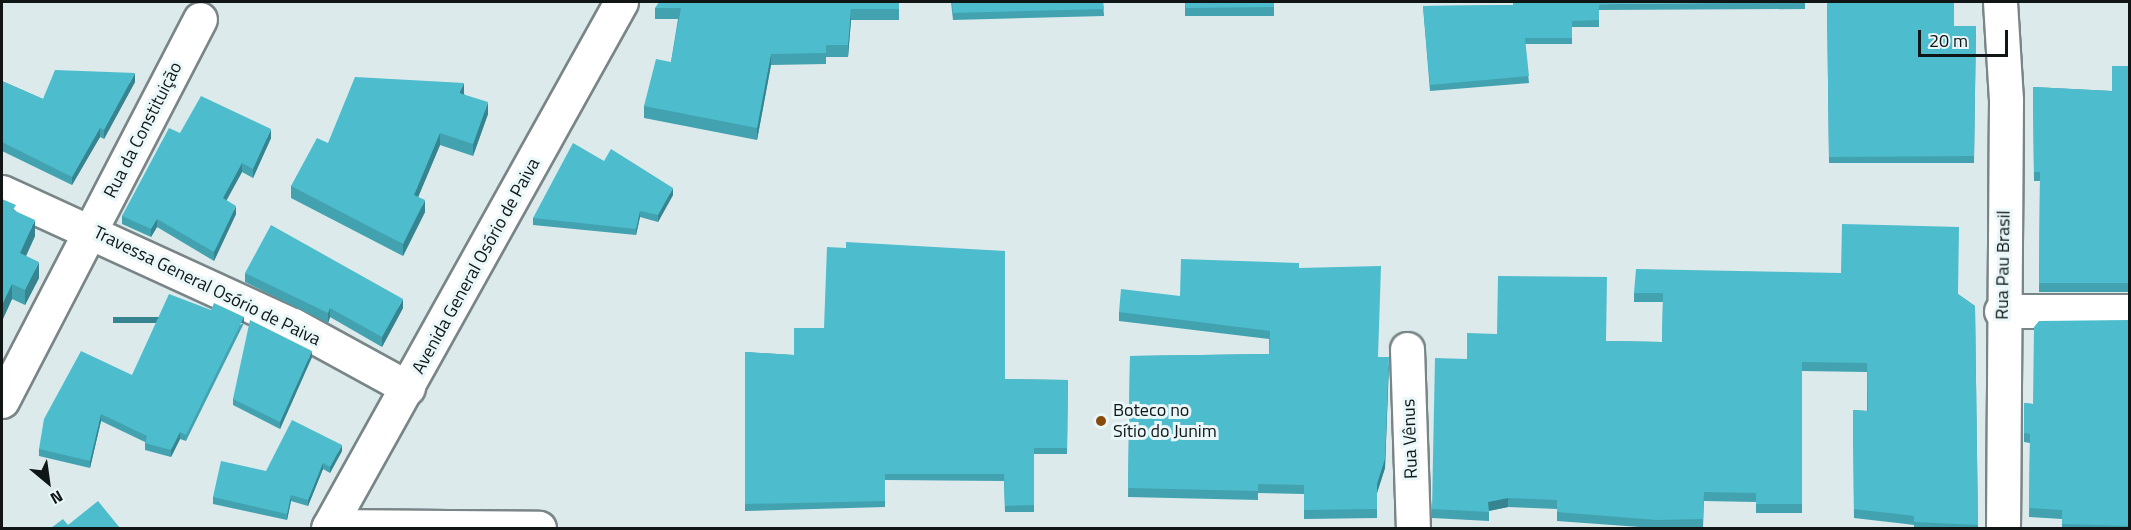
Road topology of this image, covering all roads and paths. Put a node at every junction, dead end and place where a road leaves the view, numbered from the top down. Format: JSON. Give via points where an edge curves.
{"nodes":[{"id":1,"x":621,"y":2,"type":"edge"},
{"id":2,"x":2000,"y":2,"type":"edge"},
{"id":3,"x":200,"y":19,"type":"dead end"},
{"id":4,"x":2,"y":192,"type":"edge"},
{"id":5,"x":91,"y":230,"type":"junction"},
{"id":6,"x":2001,"y":310,"type":"junction"},
{"id":7,"x":2130,"y":311,"type":"edge"},
{"id":8,"x":1407,"y":349,"type":"dead end"},
{"id":9,"x":408,"y":388,"type":"junction"},
{"id":10,"x":2,"y":401,"type":"edge"},
{"id":11,"x":328,"y":527,"type":"edge"},
{"id":12,"x":539,"y":528,"type":"edge"},
{"id":13,"x":1413,"y":528,"type":"edge"},
{"id":14,"x":2003,"y":528,"type":"edge"}],
"edges":[{"from":1,"to":9,"type":"street","name":"Avenida General Osório de Paiva"},
{"from":2,"to":6,"type":"street","name":"Rua Pau Brasil","via":[[2006,100]]},
{"from":3,"to":5,"type":"street","name":"Rua da Constituição"},
{"from":4,"to":5,"type":"street","name":"Travessa General Osório de Paiva"},
{"from":5,"to":9,"type":"street","name":"Travessa General Osório de Paiva","via":[[293,325]]},
{"from":5,"to":10,"type":"street","name":"Rua da Constituição"},
{"from":6,"to":7,"type":"street"},
{"from":6,"to":14,"type":"street","name":"Rua Pau Brasil"},
{"from":8,"to":13,"type":"street","name":"Rua Vênus"},
{"from":9,"to":11,"type":"street","name":"Avenida General Osório de Paiva"},
{"from":11,"to":12,"type":"street"}]}
